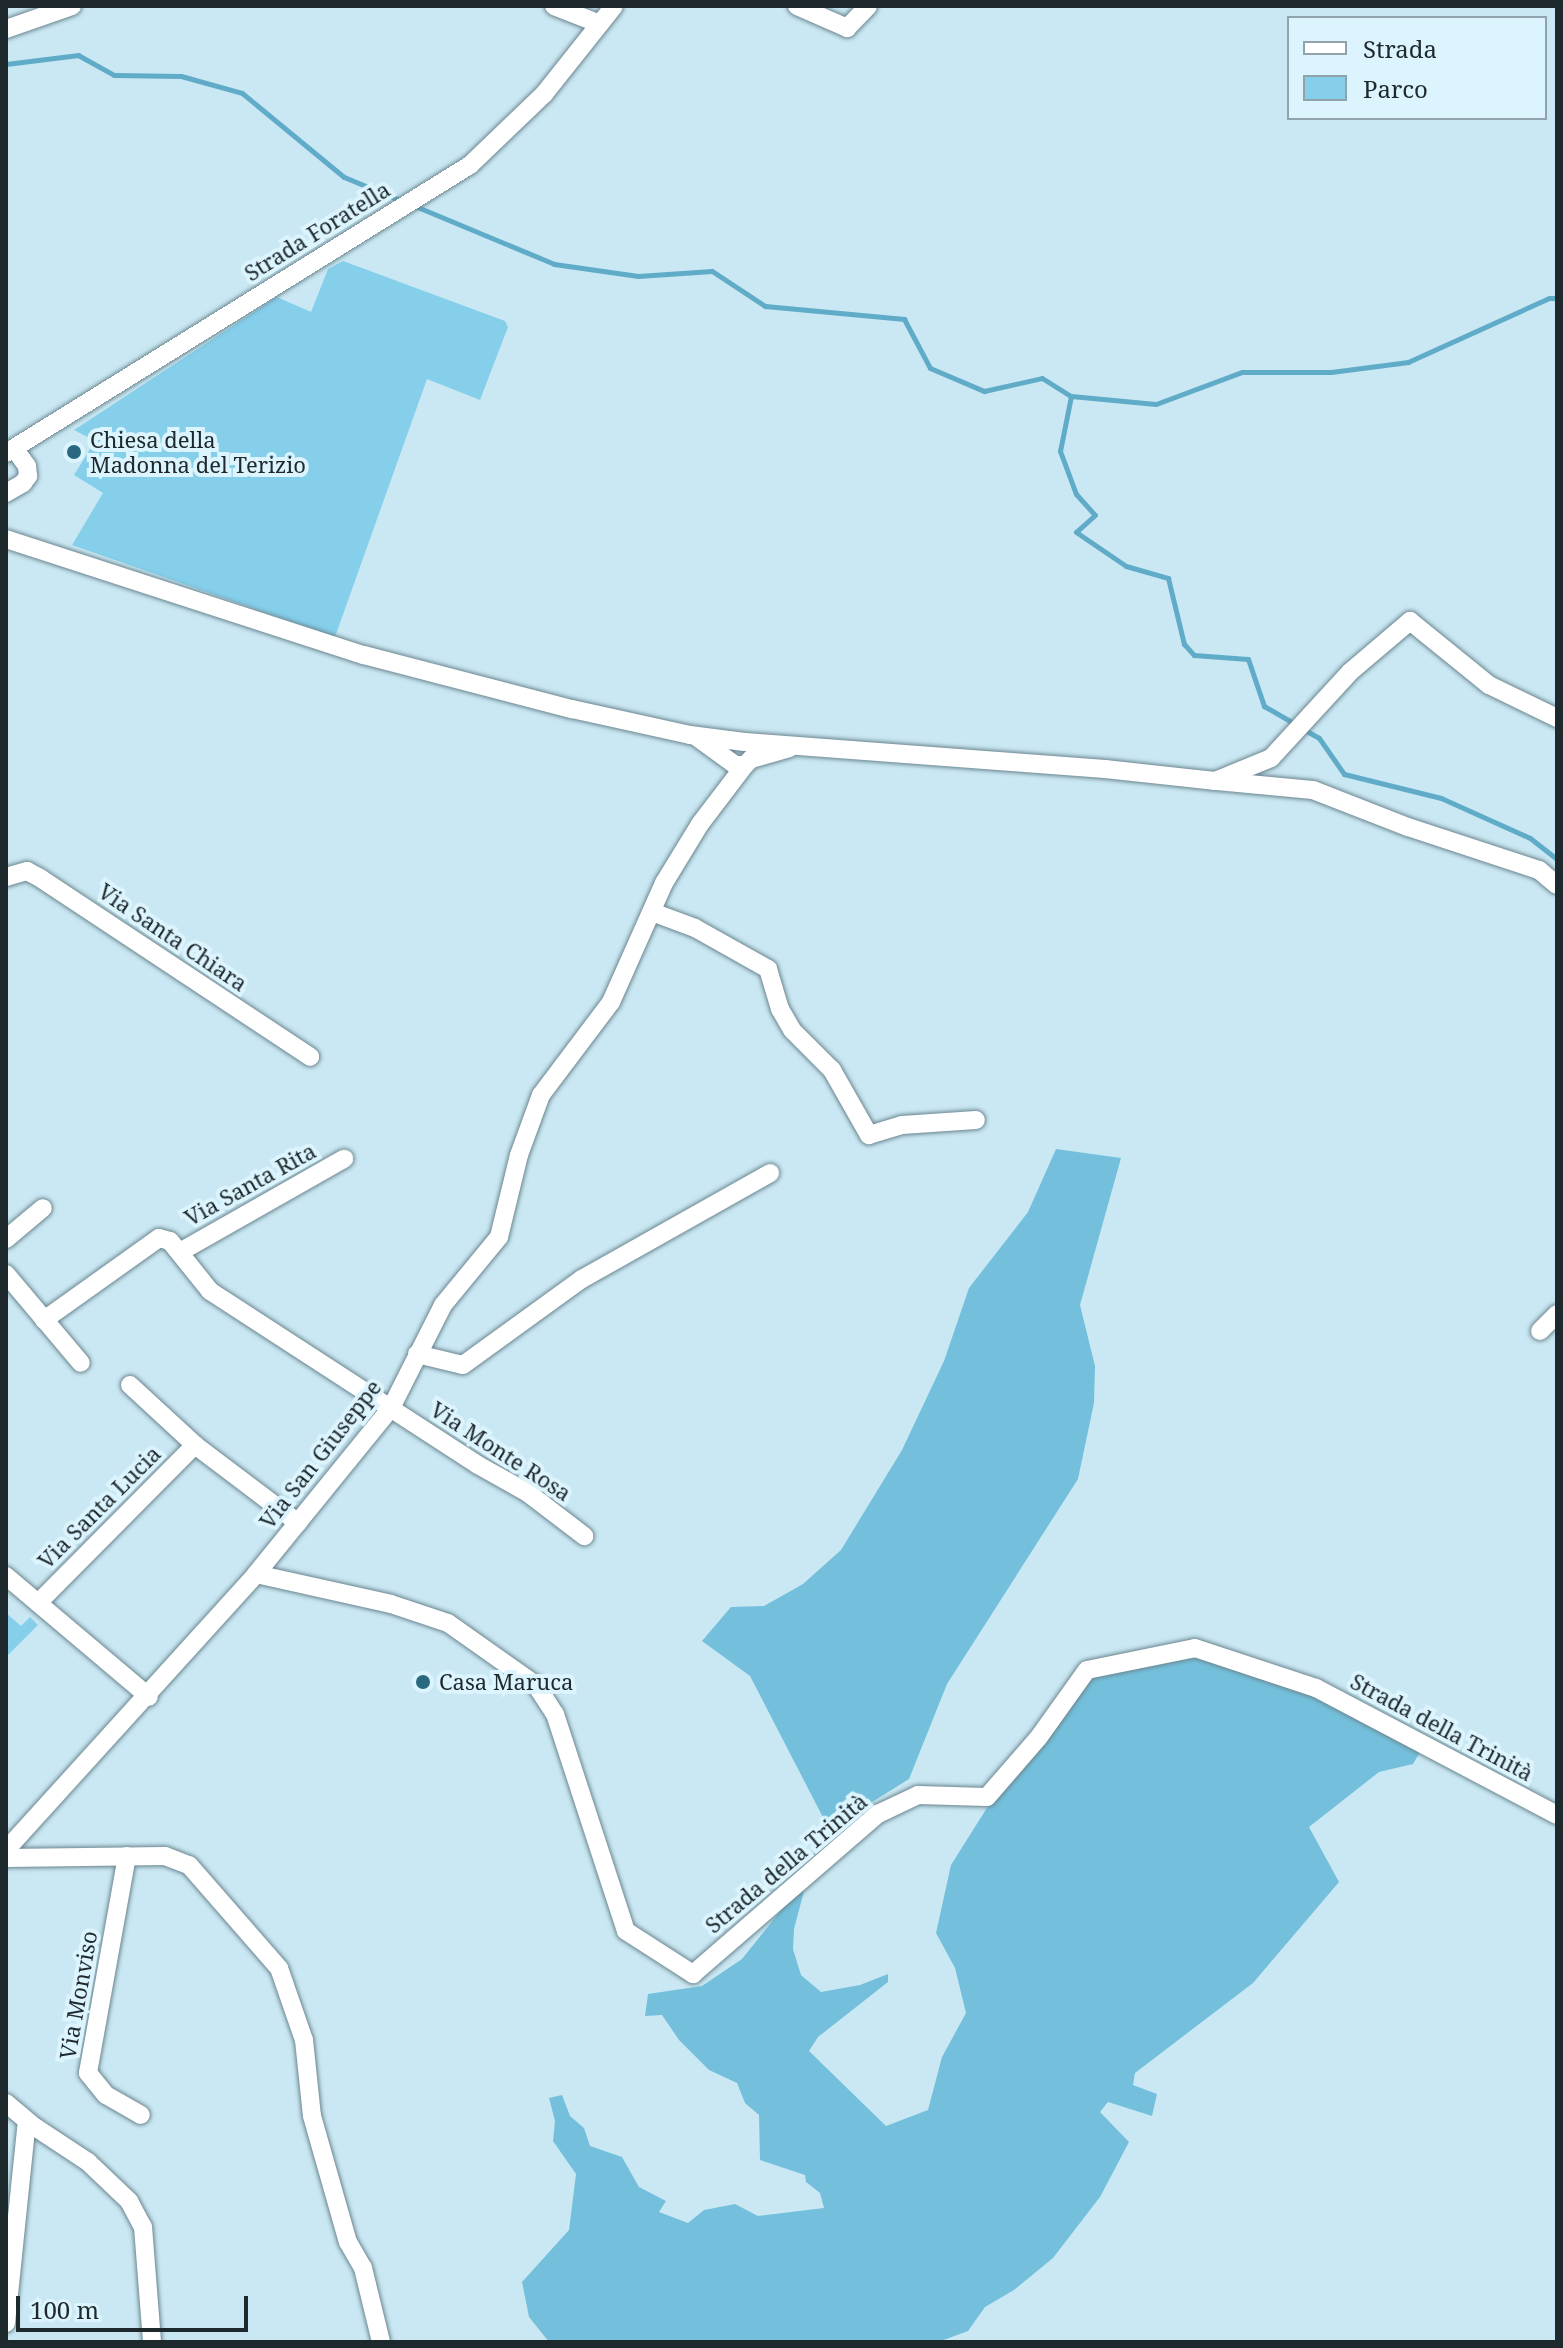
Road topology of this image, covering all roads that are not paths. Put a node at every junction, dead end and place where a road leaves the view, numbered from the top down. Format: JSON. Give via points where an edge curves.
{"nodes":[{"id":1,"x":554,"y":6,"type":"edge"},
{"id":2,"x":614,"y":6,"type":"edge"},
{"id":3,"x":797,"y":6,"type":"edge"},
{"id":4,"x":868,"y":6,"type":"edge"},
{"id":5,"x":68,"y":7,"type":"edge"},
{"id":6,"x":600,"y":24,"type":"junction"},
{"id":7,"x":6,"y":29,"type":"edge"},
{"id":8,"x":10,"y":450,"type":"edge"},
{"id":9,"x":6,"y":493,"type":"edge"},
{"id":10,"x":6,"y":539,"type":"edge"},
{"id":11,"x":1557,"y":718,"type":"edge"},
{"id":12,"x":740,"y":755,"type":"junction"},
{"id":13,"x":1215,"y":781,"type":"junction"},
{"id":14,"x":6,"y":877,"type":"edge"},
{"id":15,"x":1557,"y":885,"type":"edge"},
{"id":16,"x":652,"y":912,"type":"junction"},
{"id":17,"x":310,"y":1057,"type":"dead end"},
{"id":18,"x":976,"y":1120,"type":"dead end"},
{"id":19,"x":344,"y":1159,"type":"dead end"},
{"id":20,"x":770,"y":1173,"type":"dead end"},
{"id":21,"x":43,"y":1208,"type":"dead end"},
{"id":22,"x":6,"y":1239,"type":"edge"},
{"id":23,"x":180,"y":1252,"type":"junction"},
{"id":24,"x":6,"y":1274,"type":"edge"},
{"id":25,"x":1557,"y":1314,"type":"edge"},
{"id":26,"x":44,"y":1320,"type":"junction"},
{"id":27,"x":1540,"y":1331,"type":"dead end"},
{"id":28,"x":417,"y":1354,"type":"junction"},
{"id":29,"x":81,"y":1363,"type":"dead end"},
{"id":30,"x":130,"y":1385,"type":"dead end"},
{"id":31,"x":391,"y":1408,"type":"junction"},
{"id":32,"x":195,"y":1445,"type":"junction"},
{"id":33,"x":298,"y":1523,"type":"junction"},
{"id":34,"x":584,"y":1536,"type":"dead end"},
{"id":35,"x":256,"y":1574,"type":"junction"},
{"id":36,"x":6,"y":1576,"type":"edge"},
{"id":37,"x":38,"y":1603,"type":"junction"},
{"id":38,"x":149,"y":1697,"type":"junction"},
{"id":39,"x":1557,"y":1815,"type":"edge"},
{"id":40,"x":6,"y":1850,"type":"edge"},
{"id":41,"x":127,"y":1856,"type":"junction"},
{"id":42,"x":6,"y":1858,"type":"edge"},
{"id":43,"x":6,"y":2103,"type":"edge"},
{"id":44,"x":141,"y":2115,"type":"dead end"},
{"id":45,"x":27,"y":2121,"type":"junction"},
{"id":46,"x":6,"y":2323,"type":"edge"},
{"id":47,"x":152,"y":2342,"type":"edge"},
{"id":48,"x":381,"y":2342,"type":"edge"}],
"edges":[{"from":1,"to":6,"type":"street"},
{"from":2,"to":6,"type":"street","name":"Strada Foratella"},
{"from":3,"to":4,"type":"street","via":[[847,28]]},
{"from":5,"to":7,"type":"street"},
{"from":6,"to":8,"type":"street","name":"Strada Foratella","via":[[544,94],[470,165]]},
{"from":8,"to":9,"type":"street","via":[[27,466],[28,476]]},
{"from":10,"to":12,"type":"street","via":[[364,655],[690,735]]},
{"from":11,"to":13,"type":"street","via":[[1489,685],[1410,621],[1350,672],[1271,758]]},
{"from":12,"to":13,"type":"street","via":[[795,745]]},
{"from":12,"to":16,"type":"street","name":"Via San Giuseppe"},
{"from":13,"to":15,"type":"street","via":[[1313,790],[1539,870]]},
{"from":14,"to":17,"type":"street","name":"Via Santa Chiara","via":[[27,871],[40,878]]},
{"from":16,"to":18,"type":"street","via":[[695,928],[768,969],[792,1030],[832,1070],[869,1135],[902,1125]]},
{"from":16,"to":28,"type":"street","name":"Via San Giuseppe","via":[[611,1002],[541,1095],[519,1155],[499,1237],[443,1305]]},
{"from":19,"to":23,"type":"street","name":"Via Santa Rita"},
{"from":20,"to":28,"type":"street","via":[[582,1279],[463,1365]]},
{"from":21,"to":22,"type":"street"},
{"from":23,"to":26,"type":"street","via":[[159,1238]]},
{"from":23,"to":31,"type":"street","name":"Via Monte Rosa","via":[[210,1291]]},
{"from":24,"to":26,"type":"street"},
{"from":25,"to":27,"type":"street"},
{"from":26,"to":29,"type":"street"},
{"from":28,"to":31,"type":"street","name":"Via San Giuseppe"},
{"from":30,"to":32,"type":"street"},
{"from":31,"to":33,"type":"street","name":"Via San Giuseppe"},
{"from":31,"to":34,"type":"street","name":"Via Monte Rosa","via":[[528,1493]]},
{"from":32,"to":33,"type":"street"},
{"from":32,"to":37,"type":"street","name":"Via Santa Lucia"},
{"from":33,"to":35,"type":"street","name":"Via San Giuseppe"},
{"from":35,"to":38,"type":"street","name":"Via San Giuseppe"},
{"from":35,"to":39,"type":"street","name":"Strada della Trinità","via":[[391,1604],[448,1623],[536,1685],[555,1714],[626,1931],[693,1974],[878,1814],[918,1795],[987,1797],[1087,1670],[1195,1648],[1316,1688]]},
{"from":36,"to":37,"type":"street"},
{"from":37,"to":38,"type":"street"},
{"from":38,"to":40,"type":"street","name":"Via San Giuseppe"},
{"from":41,"to":42,"type":"street"},
{"from":41,"to":44,"type":"street","name":"Via Monviso","via":[[88,2073],[106,2095]]},
{"from":41,"to":48,"type":"street","via":[[165,1856],[189,1865],[279,1968],[304,2040],[312,2116],[348,2242],[363,2268]]},
{"from":43,"to":45,"type":"street"},
{"from":45,"to":46,"type":"street"},
{"from":45,"to":47,"type":"street","via":[[88,2162],[129,2201],[143,2227]]}]}
